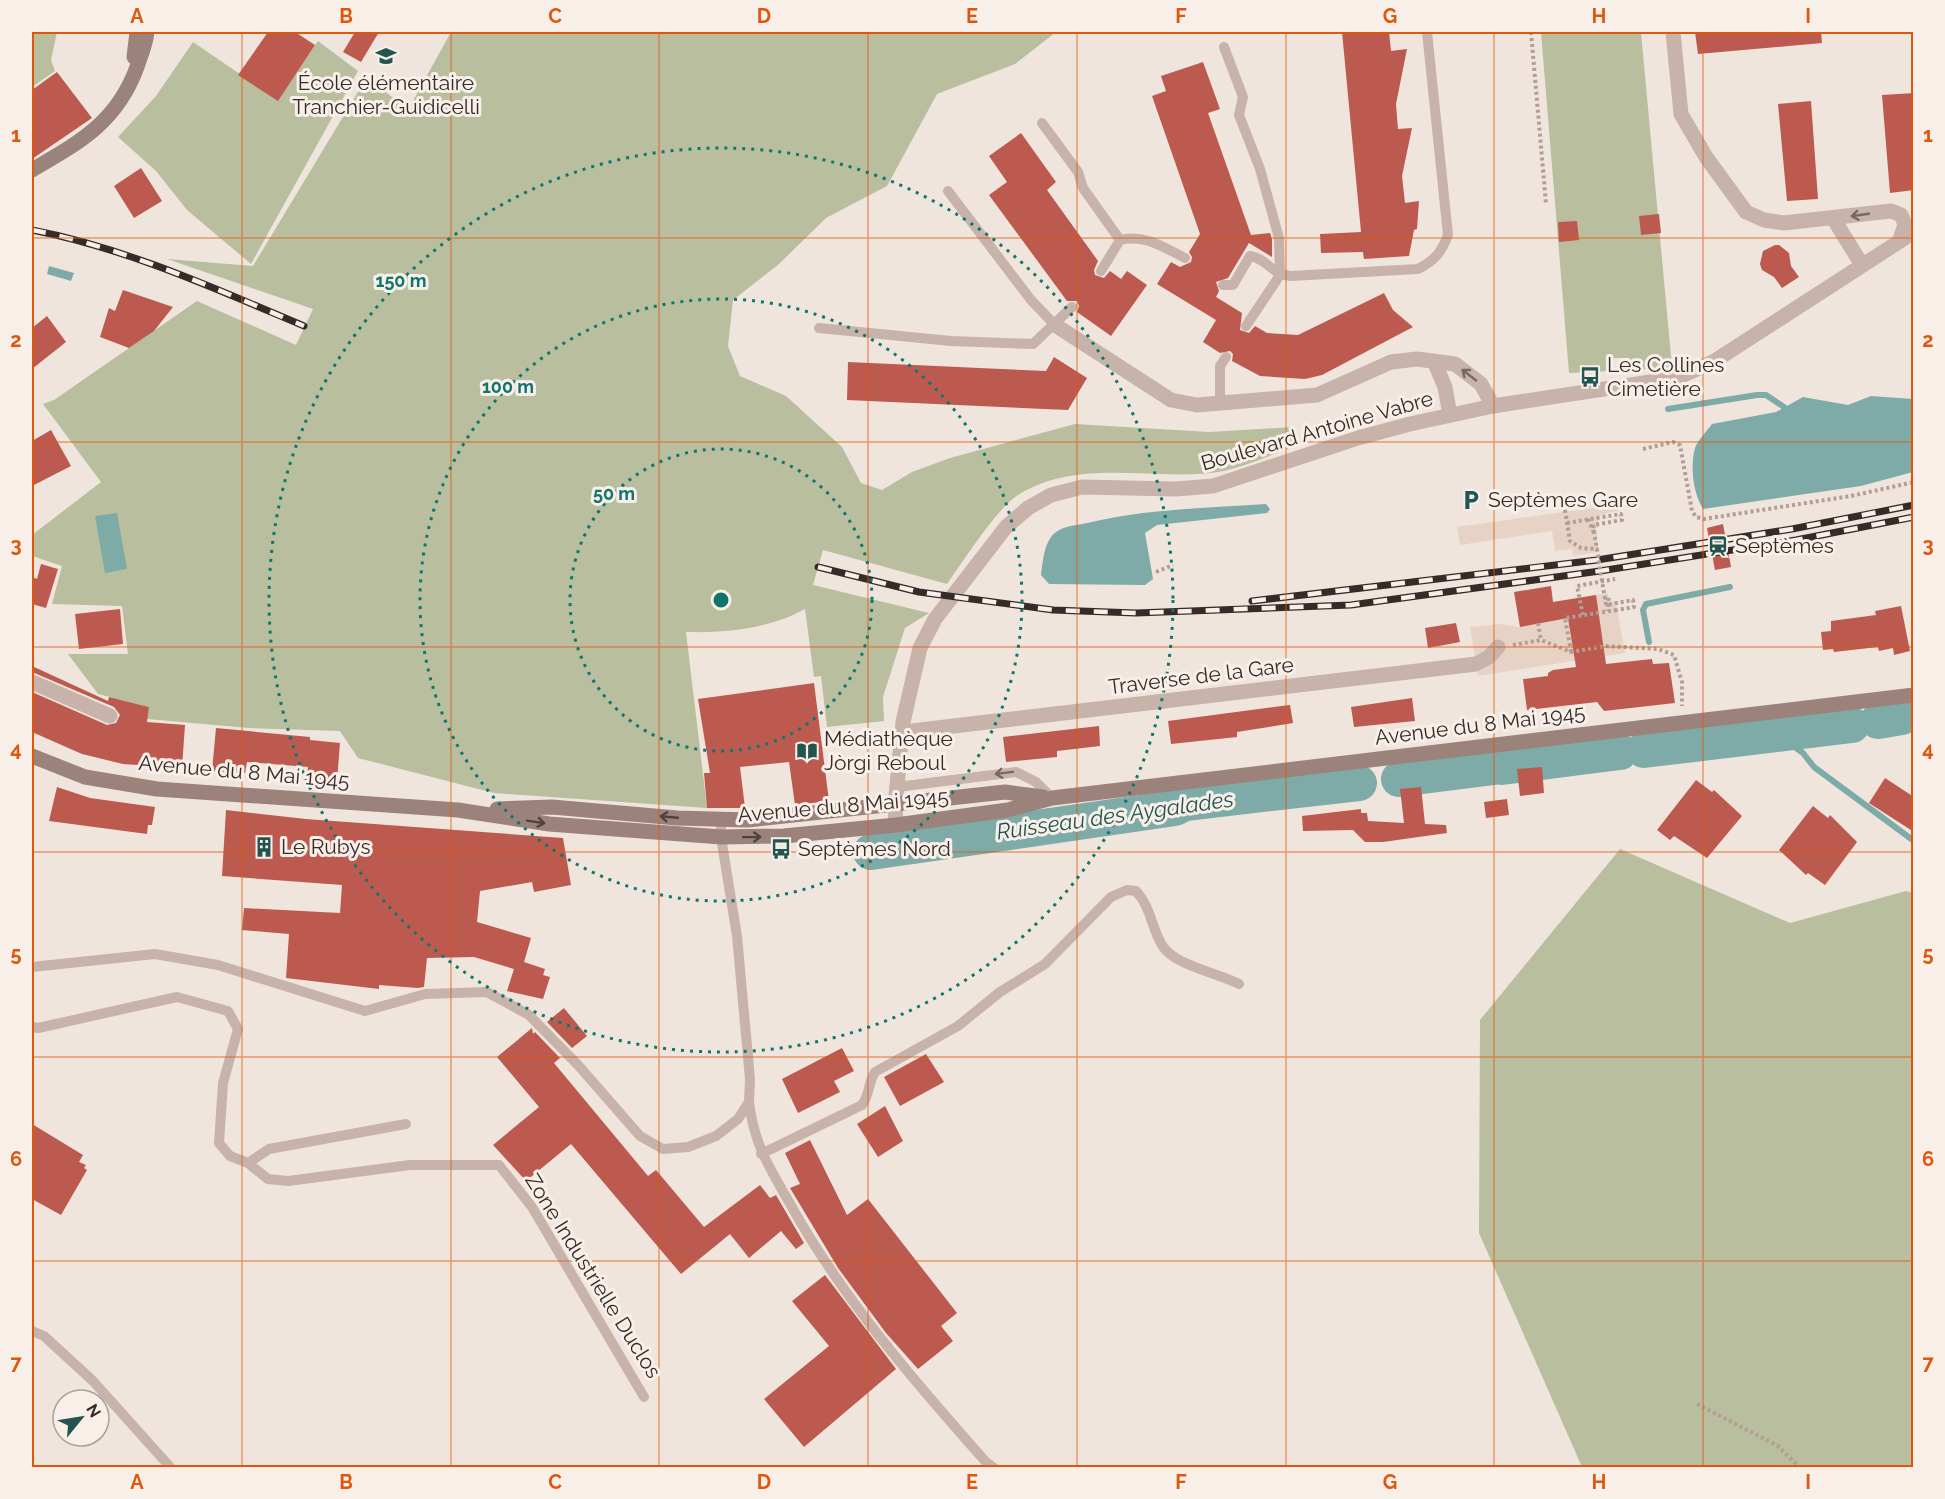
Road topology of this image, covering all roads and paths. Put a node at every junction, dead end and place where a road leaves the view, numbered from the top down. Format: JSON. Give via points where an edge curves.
{"nodes":[{"id":1,"x":1427,"y":32,"type":"edge"},
{"id":2,"x":1531,"y":32,"type":"edge"},
{"id":3,"x":1673,"y":32,"type":"edge"},
{"id":4,"x":147,"y":33,"type":"edge"},
{"id":5,"x":1224,"y":47,"type":"dead end"},
{"id":6,"x":1042,"y":123,"type":"dead end"},
{"id":7,"x":32,"y":170,"type":"edge"},
{"id":8,"x":948,"y":191,"type":"dead end"},
{"id":9,"x":1546,"y":204,"type":"dead end"},
{"id":10,"x":1907,"y":214,"type":"edge"},
{"id":11,"x":1833,"y":218,"type":"junction"},
{"id":12,"x":1907,"y":236,"type":"edge"},
{"id":13,"x":1120,"y":240,"type":"junction"},
{"id":14,"x":1185,"y":258,"type":"dead end"},
{"id":15,"x":1862,"y":265,"type":"junction"},
{"id":16,"x":1101,"y":271,"type":"dead end"},
{"id":17,"x":1280,"y":275,"type":"junction"},
{"id":18,"x":1223,"y":285,"type":"dead end"},
{"id":19,"x":1072,"y":307,"type":"dead end"},
{"id":20,"x":1055,"y":325,"type":"junction"},
{"id":21,"x":1246,"y":326,"type":"dead end"},
{"id":22,"x":819,"y":328,"type":"dead end"},
{"id":23,"x":1226,"y":357,"type":"dead end"},
{"id":24,"x":1434,"y":361,"type":"junction"},
{"id":25,"x":1220,"y":405,"type":"junction"},
{"id":26,"x":1493,"y":406,"type":"junction"},
{"id":27,"x":1450,"y":416,"type":"junction"},
{"id":28,"x":1643,"y":449,"type":"dead end"},
{"id":29,"x":1914,"y":482,"type":"edge"},
{"id":30,"x":1564,"y":504,"type":"dead end"},
{"id":31,"x":1588,"y":519,"type":"junction"},
{"id":32,"x":1567,"y":523,"type":"junction"},
{"id":33,"x":1595,"y":533,"type":"junction"},
{"id":34,"x":1598,"y":549,"type":"dead end"},
{"id":35,"x":1173,"y":565,"type":"dead end"},
{"id":36,"x":1156,"y":572,"type":"dead end"},
{"id":37,"x":1615,"y":579,"type":"dead end"},
{"id":38,"x":1606,"y":598,"type":"junction"},
{"id":39,"x":1607,"y":611,"type":"junction"},
{"id":40,"x":1583,"y":615,"type":"junction"},
{"id":41,"x":1538,"y":623,"type":"dead end"},
{"id":42,"x":1541,"y":640,"type":"junction"},
{"id":43,"x":1498,"y":647,"type":"joint"},
{"id":44,"x":1572,"y":652,"type":"junction"},
{"id":45,"x":32,"y":682,"type":"edge"},
{"id":46,"x":1914,"y":694,"type":"edge"},
{"id":47,"x":110,"y":716,"type":"dead end"},
{"id":48,"x":1683,"y":722,"type":"junction"},
{"id":49,"x":903,"y":732,"type":"junction"},
{"id":50,"x":32,"y":756,"type":"edge"},
{"id":51,"x":897,"y":787,"type":"junction"},
{"id":52,"x":1053,"y":798,"type":"junction"},
{"id":53,"x":894,"y":806,"type":"junction"},
{"id":54,"x":458,"y":810,"type":"junction"},
{"id":55,"x":721,"y":821,"type":"junction"},
{"id":56,"x":896,"y":825,"type":"junction"},
{"id":57,"x":721,"y":837,"type":"junction"},
{"id":58,"x":32,"y":967,"type":"edge"},
{"id":59,"x":1239,"y":984,"type":"dead end"},
{"id":60,"x":32,"y":1027,"type":"edge"},
{"id":61,"x":749,"y":1102,"type":"junction"},
{"id":62,"x":406,"y":1124,"type":"dead end"},
{"id":63,"x":761,"y":1154,"type":"junction"},
{"id":64,"x":249,"y":1163,"type":"junction"},
{"id":65,"x":32,"y":1331,"type":"edge"},
{"id":66,"x":645,"y":1396,"type":"dead end"},
{"id":67,"x":1697,"y":1404,"type":"dead end"},
{"id":68,"x":171,"y":1467,"type":"edge"},
{"id":69,"x":994,"y":1467,"type":"edge"},
{"id":70,"x":1800,"y":1467,"type":"edge"}],
"edges":[{"from":1,"to":17,"type":"lane","via":[[1448,235],[1442,252],[1418,268]]},
{"from":2,"to":9,"type":"path"},
{"from":3,"to":11,"type":"street","via":[[1681,114],[1746,212],[1784,223]]},
{"from":4,"to":7,"type":"main road","via":[[119,105],[76,144]]},
{"from":5,"to":17,"type":"lane","via":[[1243,98],[1239,115],[1260,169],[1279,238]]},
{"from":6,"to":13,"type":"lane"},
{"from":8,"to":20,"type":"lane","via":[[1031,300]]},
{"from":10,"to":11,"type":"street","one_way":true,"via":[[1891,211]]},
{"from":10,"to":12,"type":"street"},
{"from":11,"to":15,"type":"street"},
{"from":12,"to":15,"type":"street","name":"Boulevard Antoine Vabre"},
{"from":13,"to":14,"type":"lane","via":[[1152,240]]},
{"from":13,"to":16,"type":"lane"},
{"from":15,"to":26,"type":"street","name":"Boulevard Antoine Vabre","via":[[1713,362],[1676,378]]},
{"from":17,"to":18,"type":"lane","via":[[1250,256],[1233,285]]},
{"from":17,"to":21,"type":"lane"},
{"from":19,"to":20,"type":"lane"},
{"from":20,"to":22,"type":"lane","via":[[1033,344],[951,341]]},
{"from":20,"to":25,"type":"street","via":[[1171,400]]},
{"from":23,"to":25,"type":"lane","via":[[1220,366]]},
{"from":24,"to":25,"type":"street","via":[[1391,362],[1317,396]]},
{"from":26,"to":24,"type":"street","one_way":true,"via":[[1481,384],[1455,364]]},
{"from":24,"to":27,"type":"street"},
{"from":26,"to":27,"type":"street","name":"Boulevard Antoine Vabre"},
{"from":27,"to":49,"type":"street","name":"Boulevard Antoine Vabre","via":[[1358,438],[1213,486],[1082,488],[1051,495],[1028,508],[1006,527],[935,619],[920,648]]},
{"from":28,"to":29,"type":"path","via":[[1673,442],[1680,445],[1692,511],[1704,519]]},
{"from":30,"to":32,"type":"path"},
{"from":31,"to":32,"type":"path"},
{"from":31,"to":33,"type":"path"},
{"from":31,"to":33,"type":"path","via":[[1621,514],[1622,520],[1593,525]]},
{"from":32,"to":34,"type":"path","via":[[1570,541],[1581,548]]},
{"from":33,"to":38,"type":"path","bridge":true},
{"from":35,"to":36,"type":"path"},
{"from":37,"to":40,"type":"path","via":[[1577,586]]},
{"from":38,"to":39,"type":"path"},
{"from":38,"to":39,"type":"path","bridge":true,"via":[[1605,605],[1634,600],[1634,607]]},
{"from":39,"to":40,"type":"path"},
{"from":40,"to":44,"type":"path","via":[[1565,618]]},
{"from":41,"to":42,"type":"path"},
{"from":42,"to":43,"type":"path"},
{"from":42,"to":44,"type":"path"},
{"from":43,"to":49,"type":"street","name":"Traverse de la Gare","via":[[1476,664]]},
{"from":44,"to":48,"type":"path","via":[[1605,646],[1658,649],[1674,655],[1682,682]]},
{"from":45,"to":47,"type":"street"},
{"from":46,"to":48,"type":"main road","name":"Avenue du 8 Mai 1945"},
{"from":48,"to":52,"type":"main road","name":"Avenue du 8 Mai 1945"},
{"from":49,"to":51,"type":"street","name":"Boulevard Antoine Vabre"},
{"from":50,"to":54,"type":"main road","name":"Avenue du 8 Mai 1945","via":[[84,777],[157,789]]},
{"from":52,"to":51,"type":"lane","one_way":true,"via":[[1036,782],[1016,772]]},
{"from":51,"to":53,"type":"street","name":"Boulevard Antoine Vabre"},
{"from":52,"to":53,"type":"main road","name":"Avenue du 8 Mai 1945","via":[[1005,792]]},
{"from":52,"to":56,"type":"main road","name":"Avenue du 8 Mai 1945","via":[[1008,810]]},
{"from":53,"to":55,"type":"main road","name":"Avenue du 8 Mai 1945"},
{"from":53,"to":56,"type":"street","name":"Boulevard Antoine Vabre"},
{"from":55,"to":54,"type":"main road","name":"Avenue du 8 Mai 1945","one_way":true,"via":[[552,807]]},
{"from":54,"to":57,"type":"main road","name":"Avenue du 8 Mai 1945","one_way":true,"via":[[549,824]]},
{"from":55,"to":57,"type":"lane"},
{"from":57,"to":56,"type":"main road","name":"Avenue du 8 Mai 1945","one_way":true,"via":[[784,836]]},
{"from":57,"to":61,"type":"lane","via":[[737,936]]},
{"from":58,"to":61,"type":"lane","via":[[155,954],[218,965],[365,1011],[425,994],[487,992],[529,1015],[640,1136],[663,1149],[688,1147],[716,1136],[738,1119]]},
{"from":59,"to":63,"type":"lane","via":[[1169,954],[1144,899],[1136,891],[1119,892],[1094,912],[1045,964],[1000,992],[958,1026],[875,1072],[870,1080],[870,1094],[862,1105]]},
{"from":60,"to":64,"type":"lane","name":"Zone Industrielle Duclos","via":[[177,997],[228,1011],[238,1029],[223,1083],[219,1143],[230,1156]]},
{"from":61,"to":63,"type":"lane","via":[[752,1130]]},
{"from":62,"to":64,"type":"lane","via":[[269,1149]]},
{"from":63,"to":69,"type":"lane","via":[[814,1248],[907,1373]]},
{"from":64,"to":66,"type":"lane","name":"Zone Industrielle Duclos","via":[[268,1179],[288,1181],[410,1165],[499,1165],[532,1206]]},
{"from":65,"to":68,"type":"lane","via":[[44,1336],[93,1381]]},
{"from":67,"to":70,"type":"path","via":[[1778,1446]]}]}
